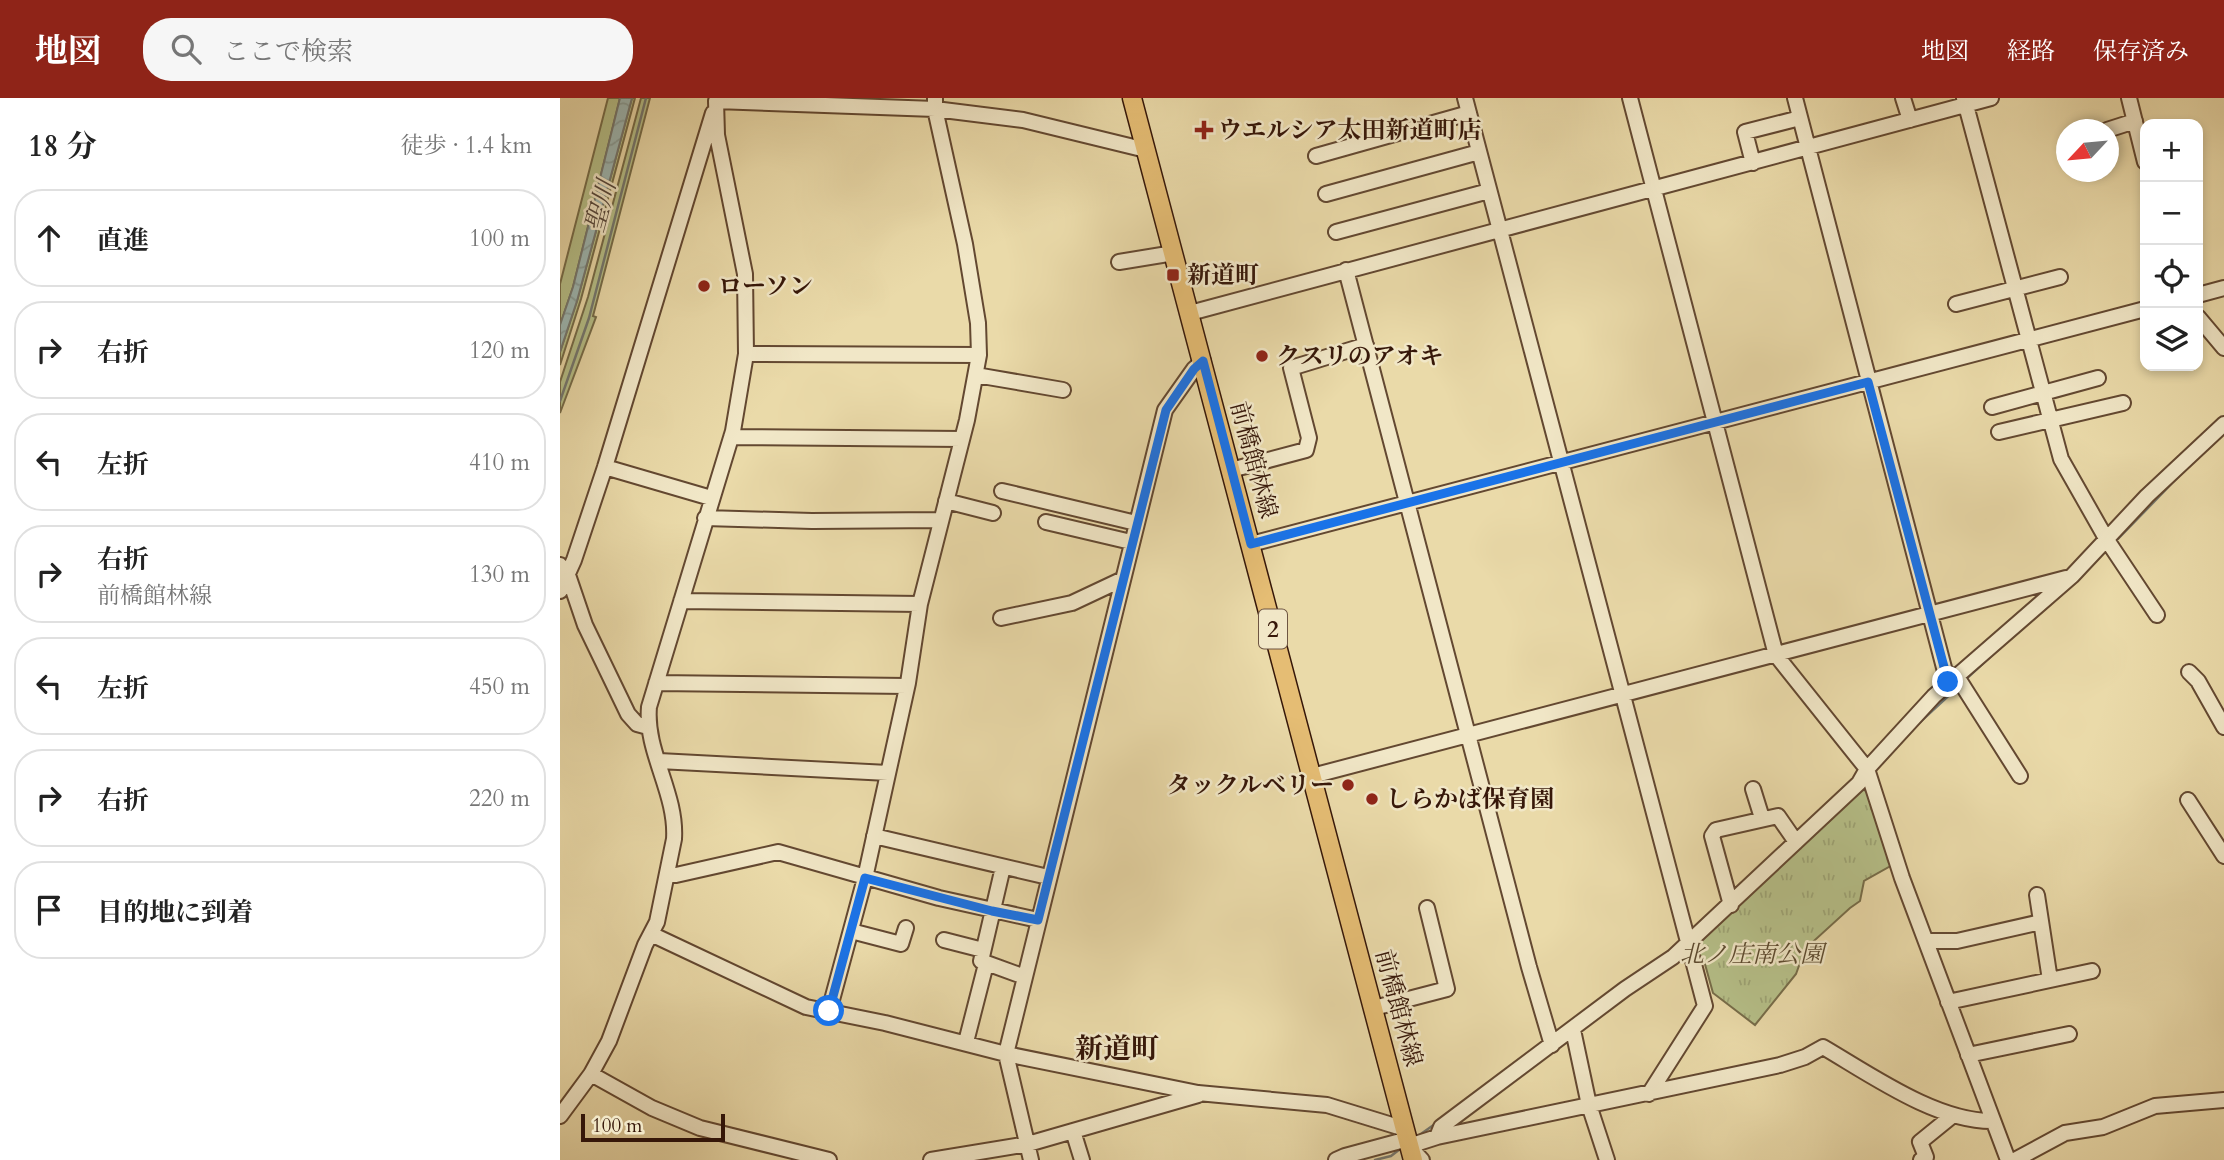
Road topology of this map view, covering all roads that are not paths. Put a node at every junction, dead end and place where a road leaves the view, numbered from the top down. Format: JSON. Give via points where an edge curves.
{"nodes":[{"id":1,"x":1132,"y":98,"type":"edge"},
{"id":2,"x":1465,"y":98,"type":"edge"},
{"id":3,"x":1630,"y":98,"type":"edge"},
{"id":4,"x":1795,"y":98,"type":"edge"},
{"id":5,"x":1903,"y":98,"type":"edge"},
{"id":6,"x":1991,"y":98,"type":"edge"},
{"id":7,"x":2129,"y":98,"type":"edge"},
{"id":8,"x":717,"y":100,"type":"edge"},
{"id":9,"x":1965,"y":101,"type":"edge"},
{"id":10,"x":935,"y":104,"type":"edge"},
{"id":11,"x":1469,"y":113,"type":"junction"},
{"id":12,"x":1800,"y":118,"type":"junction"},
{"id":13,"x":1909,"y":120,"type":"junction"},
{"id":14,"x":2135,"y":121,"type":"junction"},
{"id":15,"x":2119,"y":126,"type":"edge"},
{"id":16,"x":2140,"y":142,"type":"edge"},
{"id":17,"x":1808,"y":146,"type":"junction"},
{"id":18,"x":1146,"y":150,"type":"junction"},
{"id":19,"x":1479,"y":152,"type":"junction"},
{"id":20,"x":1316,"y":156,"type":"dead end"},
{"id":21,"x":1753,"y":163,"type":"junction"},
{"id":22,"x":1654,"y":190,"type":"junction"},
{"id":23,"x":1489,"y":191,"type":"junction"},
{"id":24,"x":1326,"y":194,"type":"dead end"},
{"id":25,"x":1500,"y":230,"type":"junction"},
{"id":26,"x":1336,"y":232,"type":"dead end"},
{"id":27,"x":1174,"y":253,"type":"junction"},
{"id":28,"x":1119,"y":262,"type":"dead end"},
{"id":29,"x":1346,"y":270,"type":"junction"},
{"id":30,"x":2060,"y":277,"type":"dead end"},
{"id":31,"x":2224,"y":288,"type":"edge"},
{"id":32,"x":2014,"y":289,"type":"junction"},
{"id":33,"x":2203,"y":294,"type":"edge"},
{"id":34,"x":1956,"y":304,"type":"dead end"},
{"id":35,"x":2140,"y":310,"type":"edge"},
{"id":36,"x":1189,"y":313,"type":"junction"},
{"id":37,"x":2203,"y":323,"type":"edge"},
{"id":38,"x":2028,"y":339,"type":"junction"},
{"id":39,"x":1366,"y":345,"type":"junction"},
{"id":40,"x":2224,"y":348,"type":"edge"},
{"id":41,"x":746,"y":354,"type":"junction"},
{"id":42,"x":979,"y":355,"type":"junction"},
{"id":43,"x":1203,"y":361,"type":"junction"},
{"id":44,"x":976,"y":375,"type":"junction"},
{"id":45,"x":2098,"y":378,"type":"dead end"},
{"id":46,"x":1868,"y":382,"type":"junction"},
{"id":47,"x":1063,"y":390,"type":"dead end"},
{"id":48,"x":2044,"y":393,"type":"junction"},
{"id":49,"x":2123,"y":403,"type":"dead end"},
{"id":50,"x":1992,"y":407,"type":"dead end"},
{"id":51,"x":2050,"y":419,"type":"junction"},
{"id":52,"x":1716,"y":422,"type":"junction"},
{"id":53,"x":2224,"y":424,"type":"edge"},
{"id":54,"x":1999,"y":432,"type":"dead end"},
{"id":55,"x":731,"y":436,"type":"junction"},
{"id":56,"x":962,"y":439,"type":"junction"},
{"id":57,"x":1562,"y":462,"type":"junction"},
{"id":58,"x":605,"y":467,"type":"junction"},
{"id":59,"x":1231,"y":470,"type":"junction"},
{"id":60,"x":1003,"y":491,"type":"dead end"},
{"id":61,"x":712,"y":498,"type":"junction"},
{"id":62,"x":946,"y":501,"type":"junction"},
{"id":63,"x":1408,"y":503,"type":"junction"},
{"id":64,"x":993,"y":513,"type":"dead end"},
{"id":65,"x":705,"y":517,"type":"junction"},
{"id":66,"x":941,"y":520,"type":"junction"},
{"id":67,"x":1046,"y":522,"type":"dead end"},
{"id":68,"x":1136,"y":523,"type":"junction"},
{"id":69,"x":2107,"y":540,"type":"junction"},
{"id":70,"x":1131,"y":542,"type":"junction"},
{"id":71,"x":1251,"y":544,"type":"junction"},
{"id":72,"x":564,"y":570,"type":"edge"},
{"id":73,"x":2072,"y":576,"type":"junction"},
{"id":74,"x":1123,"y":579,"type":"junction"},
{"id":75,"x":560,"y":592,"type":"edge"},
{"id":76,"x":681,"y":601,"type":"junction"},
{"id":77,"x":920,"y":604,"type":"junction"},
{"id":78,"x":1930,"y":614,"type":"junction"},
{"id":79,"x":2157,"y":615,"type":"dead end"},
{"id":80,"x":1001,"y":618,"type":"dead end"},
{"id":81,"x":1776,"y":655,"type":"junction"},
{"id":82,"x":2189,"y":672,"type":"dead end"},
{"id":83,"x":1952,"y":679,"type":"junction"},
{"id":84,"x":656,"y":683,"type":"junction"},
{"id":85,"x":907,"y":686,"type":"junction"},
{"id":86,"x":1623,"y":694,"type":"junction"},
{"id":87,"x":648,"y":727,"type":"junction"},
{"id":88,"x":2224,"y":727,"type":"edge"},
{"id":89,"x":1469,"y":735,"type":"junction"},
{"id":90,"x":659,"y":761,"type":"junction"},
{"id":91,"x":1867,"y":769,"type":"junction"},
{"id":92,"x":888,"y":773,"type":"junction"},
{"id":93,"x":1312,"y":776,"type":"junction"},
{"id":94,"x":2020,"y":776,"type":"dead end"},
{"id":95,"x":1753,"y":789,"type":"dead end"},
{"id":96,"x":2188,"y":800,"type":"dead end"},
{"id":97,"x":1762,"y":818,"type":"junction"},
{"id":98,"x":874,"y":836,"type":"junction"},
{"id":99,"x":2219,"y":836,"type":"edge"},
{"id":100,"x":1796,"y":842,"type":"junction"},
{"id":101,"x":2224,"y":856,"type":"edge"},
{"id":102,"x":1003,"y":867,"type":"junction"},
{"id":103,"x":668,"y":875,"type":"junction"},
{"id":104,"x":1048,"y":877,"type":"junction"},
{"id":105,"x":865,"y":878,"type":"junction"},
{"id":106,"x":2037,"y":895,"type":"dead end"},
{"id":107,"x":1731,"y":905,"type":"junction"},
{"id":108,"x":1427,"y":908,"type":"dead end"},
{"id":109,"x":992,"y":911,"type":"junction"},
{"id":110,"x":1038,"y":920,"type":"junction"},
{"id":111,"x":2041,"y":922,"type":"junction"},
{"id":112,"x":906,"y":928,"type":"dead end"},
{"id":113,"x":851,"y":931,"type":"junction"},
{"id":114,"x":651,"y":934,"type":"junction"},
{"id":115,"x":944,"y":940,"type":"dead end"},
{"id":116,"x":1926,"y":941,"type":"junction"},
{"id":117,"x":1689,"y":942,"type":"junction"},
{"id":118,"x":985,"y":957,"type":"junction"},
{"id":119,"x":2092,"y":971,"type":"dead end"},
{"id":120,"x":1025,"y":976,"type":"junction"},
{"id":121,"x":2050,"y":980,"type":"junction"},
{"id":122,"x":1948,"y":1002,"type":"junction"},
{"id":123,"x":1374,"y":1008,"type":"junction"},
{"id":124,"x":829,"y":1011,"type":"junction"},
{"id":125,"x":1573,"y":1030,"type":"junction"},
{"id":126,"x":2069,"y":1034,"type":"dead end"},
{"id":127,"x":967,"y":1042,"type":"junction"},
{"id":128,"x":1552,"y":1045,"type":"junction"},
{"id":129,"x":1006,"y":1054,"type":"junction"},
{"id":130,"x":1968,"y":1055,"type":"junction"},
{"id":131,"x":591,"y":1074,"type":"junction"},
{"id":132,"x":1204,"y":1094,"type":"junction"},
{"id":133,"x":1649,"y":1094,"type":"junction"},
{"id":134,"x":2224,"y":1100,"type":"edge"},
{"id":135,"x":1589,"y":1105,"type":"junction"},
{"id":136,"x":560,"y":1116,"type":"edge"},
{"id":137,"x":1952,"y":1116,"type":"junction"},
{"id":138,"x":1993,"y":1121,"type":"junction"},
{"id":139,"x":1073,"y":1130,"type":"junction"},
{"id":140,"x":1437,"y":1137,"type":"junction"},
{"id":141,"x":1028,"y":1144,"type":"junction"},
{"id":142,"x":1409,"y":1144,"type":"edge"},
{"id":143,"x":829,"y":1160,"type":"edge"},
{"id":144,"x":931,"y":1160,"type":"edge"},
{"id":145,"x":1031,"y":1160,"type":"edge"},
{"id":146,"x":1082,"y":1160,"type":"edge"},
{"id":147,"x":1336,"y":1160,"type":"edge"},
{"id":148,"x":1422,"y":1160,"type":"edge"},
{"id":149,"x":1607,"y":1160,"type":"edge"},
{"id":150,"x":1921,"y":1160,"type":"edge"},
{"id":151,"x":2008,"y":1160,"type":"edge"},
{"id":152,"x":2015,"y":1160,"type":"edge"}],
"edges":[{"from":1,"to":18,"type":"main road","name":"前橋館林線","number":"2"},
{"from":2,"to":11,"type":"street"},
{"from":3,"to":22,"type":"street"},
{"from":4,"to":12,"type":"street"},
{"from":5,"to":13,"type":"street"},
{"from":6,"to":9,"type":"street"},
{"from":7,"to":14,"type":"street"},
{"from":8,"to":10,"type":"street"},
{"from":8,"to":41,"type":"street","via":[[717,135],[745,274]]},
{"from":8,"to":58,"type":"street"},
{"from":9,"to":13,"type":"street"},
{"from":9,"to":32,"type":"street"},
{"from":10,"to":18,"type":"street"},
{"from":10,"to":42,"type":"street","via":[[965,244]]},
{"from":11,"to":19,"type":"street"},
{"from":11,"to":20,"type":"street"},
{"from":12,"to":17,"type":"street"},
{"from":12,"to":21,"type":"street","via":[[1745,132]]},
{"from":13,"to":17,"type":"street"},
{"from":14,"to":15,"type":"street"},
{"from":14,"to":16,"type":"street"},
{"from":17,"to":21,"type":"street"},
{"from":17,"to":46,"type":"street"},
{"from":18,"to":27,"type":"main road","name":"前橋館林線","number":"2"},
{"from":19,"to":23,"type":"street"},
{"from":19,"to":24,"type":"street"},
{"from":21,"to":22,"type":"street"},
{"from":22,"to":25,"type":"street"},
{"from":22,"to":52,"type":"street"},
{"from":23,"to":25,"type":"street"},
{"from":23,"to":26,"type":"street"},
{"from":25,"to":29,"type":"street"},
{"from":25,"to":57,"type":"street"},
{"from":27,"to":28,"type":"street"},
{"from":27,"to":36,"type":"main road","name":"前橋館林線","number":"2"},
{"from":29,"to":36,"type":"street"},
{"from":29,"to":39,"type":"street"},
{"from":30,"to":32,"type":"street"},
{"from":31,"to":33,"type":"street"},
{"from":32,"to":34,"type":"street"},
{"from":32,"to":38,"type":"street"},
{"from":35,"to":38,"type":"street"},
{"from":36,"to":43,"type":"main road","name":"前橋館林線","number":"2"},
{"from":37,"to":40,"type":"street"},
{"from":38,"to":46,"type":"street"},
{"from":38,"to":48,"type":"street"},
{"from":39,"to":59,"type":"street","via":[[1291,368],[1309,438],[1306,450]]},
{"from":39,"to":63,"type":"street"},
{"from":41,"to":42,"type":"street"},
{"from":41,"to":55,"type":"street"},
{"from":42,"to":44,"type":"street"},
{"from":43,"to":59,"type":"main road","name":"前橋館林線","number":"2"},
{"from":43,"to":68,"type":"street","via":[[1166,410]]},
{"from":44,"to":47,"type":"street"},
{"from":44,"to":56,"type":"street"},
{"from":45,"to":48,"type":"street"},
{"from":46,"to":52,"type":"street"},
{"from":46,"to":78,"type":"street"},
{"from":48,"to":50,"type":"street"},
{"from":48,"to":51,"type":"street"},
{"from":49,"to":51,"type":"street"},
{"from":51,"to":54,"type":"street"},
{"from":51,"to":69,"type":"street","via":[[2061,459]]},
{"from":52,"to":57,"type":"street"},
{"from":52,"to":81,"type":"street"},
{"from":53,"to":69,"type":"street"},
{"from":55,"to":56,"type":"street"},
{"from":55,"to":61,"type":"street"},
{"from":56,"to":62,"type":"street"},
{"from":57,"to":63,"type":"street"},
{"from":57,"to":86,"type":"street"},
{"from":58,"to":61,"type":"street"},
{"from":58,"to":72,"type":"street"},
{"from":59,"to":71,"type":"main road","name":"前橋館林線","number":"2"},
{"from":60,"to":68,"type":"street"},
{"from":61,"to":65,"type":"street"},
{"from":62,"to":64,"type":"street"},
{"from":62,"to":66,"type":"street"},
{"from":63,"to":71,"type":"street"},
{"from":63,"to":89,"type":"street"},
{"from":65,"to":66,"type":"street"},
{"from":65,"to":76,"type":"street"},
{"from":66,"to":77,"type":"street"},
{"from":67,"to":70,"type":"street"},
{"from":68,"to":70,"type":"street"},
{"from":69,"to":73,"type":"street"},
{"from":69,"to":79,"type":"street"},
{"from":70,"to":74,"type":"street"},
{"from":71,"to":93,"type":"main road","name":"前橋館林線","number":"2"},
{"from":72,"to":75,"type":"street"},
{"from":72,"to":87,"type":"street","via":[[628,714]]},
{"from":73,"to":78,"type":"street"},
{"from":73,"to":83,"type":"street"},
{"from":74,"to":80,"type":"street","via":[[1072,603]]},
{"from":74,"to":104,"type":"street"},
{"from":76,"to":77,"type":"street"},
{"from":76,"to":84,"type":"street"},
{"from":77,"to":85,"type":"street"},
{"from":78,"to":81,"type":"street"},
{"from":78,"to":83,"type":"street"},
{"from":81,"to":86,"type":"street"},
{"from":81,"to":91,"type":"street"},
{"from":82,"to":88,"type":"street"},
{"from":83,"to":91,"type":"street"},
{"from":83,"to":94,"type":"street"},
{"from":84,"to":85,"type":"street"},
{"from":84,"to":87,"type":"street"},
{"from":85,"to":92,"type":"street"},
{"from":86,"to":89,"type":"street"},
{"from":86,"to":117,"type":"street"},
{"from":87,"to":90,"type":"street"},
{"from":89,"to":93,"type":"street"},
{"from":89,"to":128,"type":"street"},
{"from":90,"to":92,"type":"street"},
{"from":90,"to":103,"type":"street","via":[[675,825]]},
{"from":91,"to":100,"type":"street","via":[[1859,783]]},
{"from":91,"to":116,"type":"street"},
{"from":92,"to":98,"type":"street"},
{"from":93,"to":123,"type":"main road","name":"前橋館林線","number":"2"},
{"from":95,"to":97,"type":"street"},
{"from":96,"to":99,"type":"street"},
{"from":97,"to":100,"type":"street","via":[[1778,816]]},
{"from":97,"to":107,"type":"street","via":[[1712,835]]},
{"from":98,"to":102,"type":"street"},
{"from":98,"to":105,"type":"street"},
{"from":99,"to":101,"type":"street"},
{"from":100,"to":107,"type":"street"},
{"from":102,"to":104,"type":"street"},
{"from":102,"to":109,"type":"street"},
{"from":103,"to":105,"type":"street","via":[[778,852]]},
{"from":103,"to":114,"type":"street"},
{"from":104,"to":110,"type":"street"},
{"from":105,"to":109,"type":"street"},
{"from":105,"to":113,"type":"street"},
{"from":106,"to":111,"type":"street"},
{"from":107,"to":117,"type":"street"},
{"from":108,"to":123,"type":"street","via":[[1447,989]]},
{"from":109,"to":110,"type":"street"},
{"from":109,"to":118,"type":"street"},
{"from":110,"to":120,"type":"street"},
{"from":111,"to":116,"type":"street","via":[[1957,941]]},
{"from":111,"to":121,"type":"street"},
{"from":112,"to":113,"type":"street","via":[[901,944]]},
{"from":113,"to":124,"type":"street"},
{"from":114,"to":124,"type":"street","via":[[806,1007]]},
{"from":114,"to":131,"type":"street","via":[[609,1041]]},
{"from":115,"to":118,"type":"street"},
{"from":116,"to":122,"type":"street"},
{"from":117,"to":125,"type":"street"},
{"from":117,"to":133,"type":"street","via":[[1705,1006]]},
{"from":118,"to":120,"type":"street"},
{"from":118,"to":127,"type":"street"},
{"from":119,"to":121,"type":"street"},
{"from":120,"to":129,"type":"street"},
{"from":121,"to":122,"type":"street"},
{"from":122,"to":130,"type":"street"},
{"from":123,"to":142,"type":"main road","name":"前橋館林線","number":"2"},
{"from":124,"to":127,"type":"street"},
{"from":125,"to":128,"type":"street"},
{"from":125,"to":135,"type":"street"},
{"from":126,"to":130,"type":"street"},
{"from":127,"to":129,"type":"street"},
{"from":128,"to":140,"type":"street","via":[[1441,1127]]},
{"from":129,"to":132,"type":"street"},
{"from":129,"to":141,"type":"street"},
{"from":130,"to":138,"type":"street"},
{"from":131,"to":136,"type":"street"},
{"from":131,"to":143,"type":"street","via":[[700,1128]]},
{"from":132,"to":139,"type":"street"},
{"from":132,"to":142,"type":"street","via":[[1327,1105]]},
{"from":133,"to":135,"type":"street"},
{"from":133,"to":137,"type":"street","via":[[1780,1065],[1823,1047]]},
{"from":134,"to":152,"type":"street","via":[[2155,1106],[2103,1127],[2065,1133]]},
{"from":135,"to":140,"type":"street"},
{"from":135,"to":149,"type":"street"},
{"from":137,"to":138,"type":"street"},
{"from":137,"to":150,"type":"street","via":[[1920,1142],[1926,1157]]},
{"from":138,"to":151,"type":"street"},
{"from":139,"to":141,"type":"street"},
{"from":139,"to":146,"type":"street"},
{"from":140,"to":142,"type":"street"},
{"from":141,"to":144,"type":"street"},
{"from":141,"to":145,"type":"street"},
{"from":142,"to":147,"type":"street"},
{"from":142,"to":148,"type":"street"}]}
